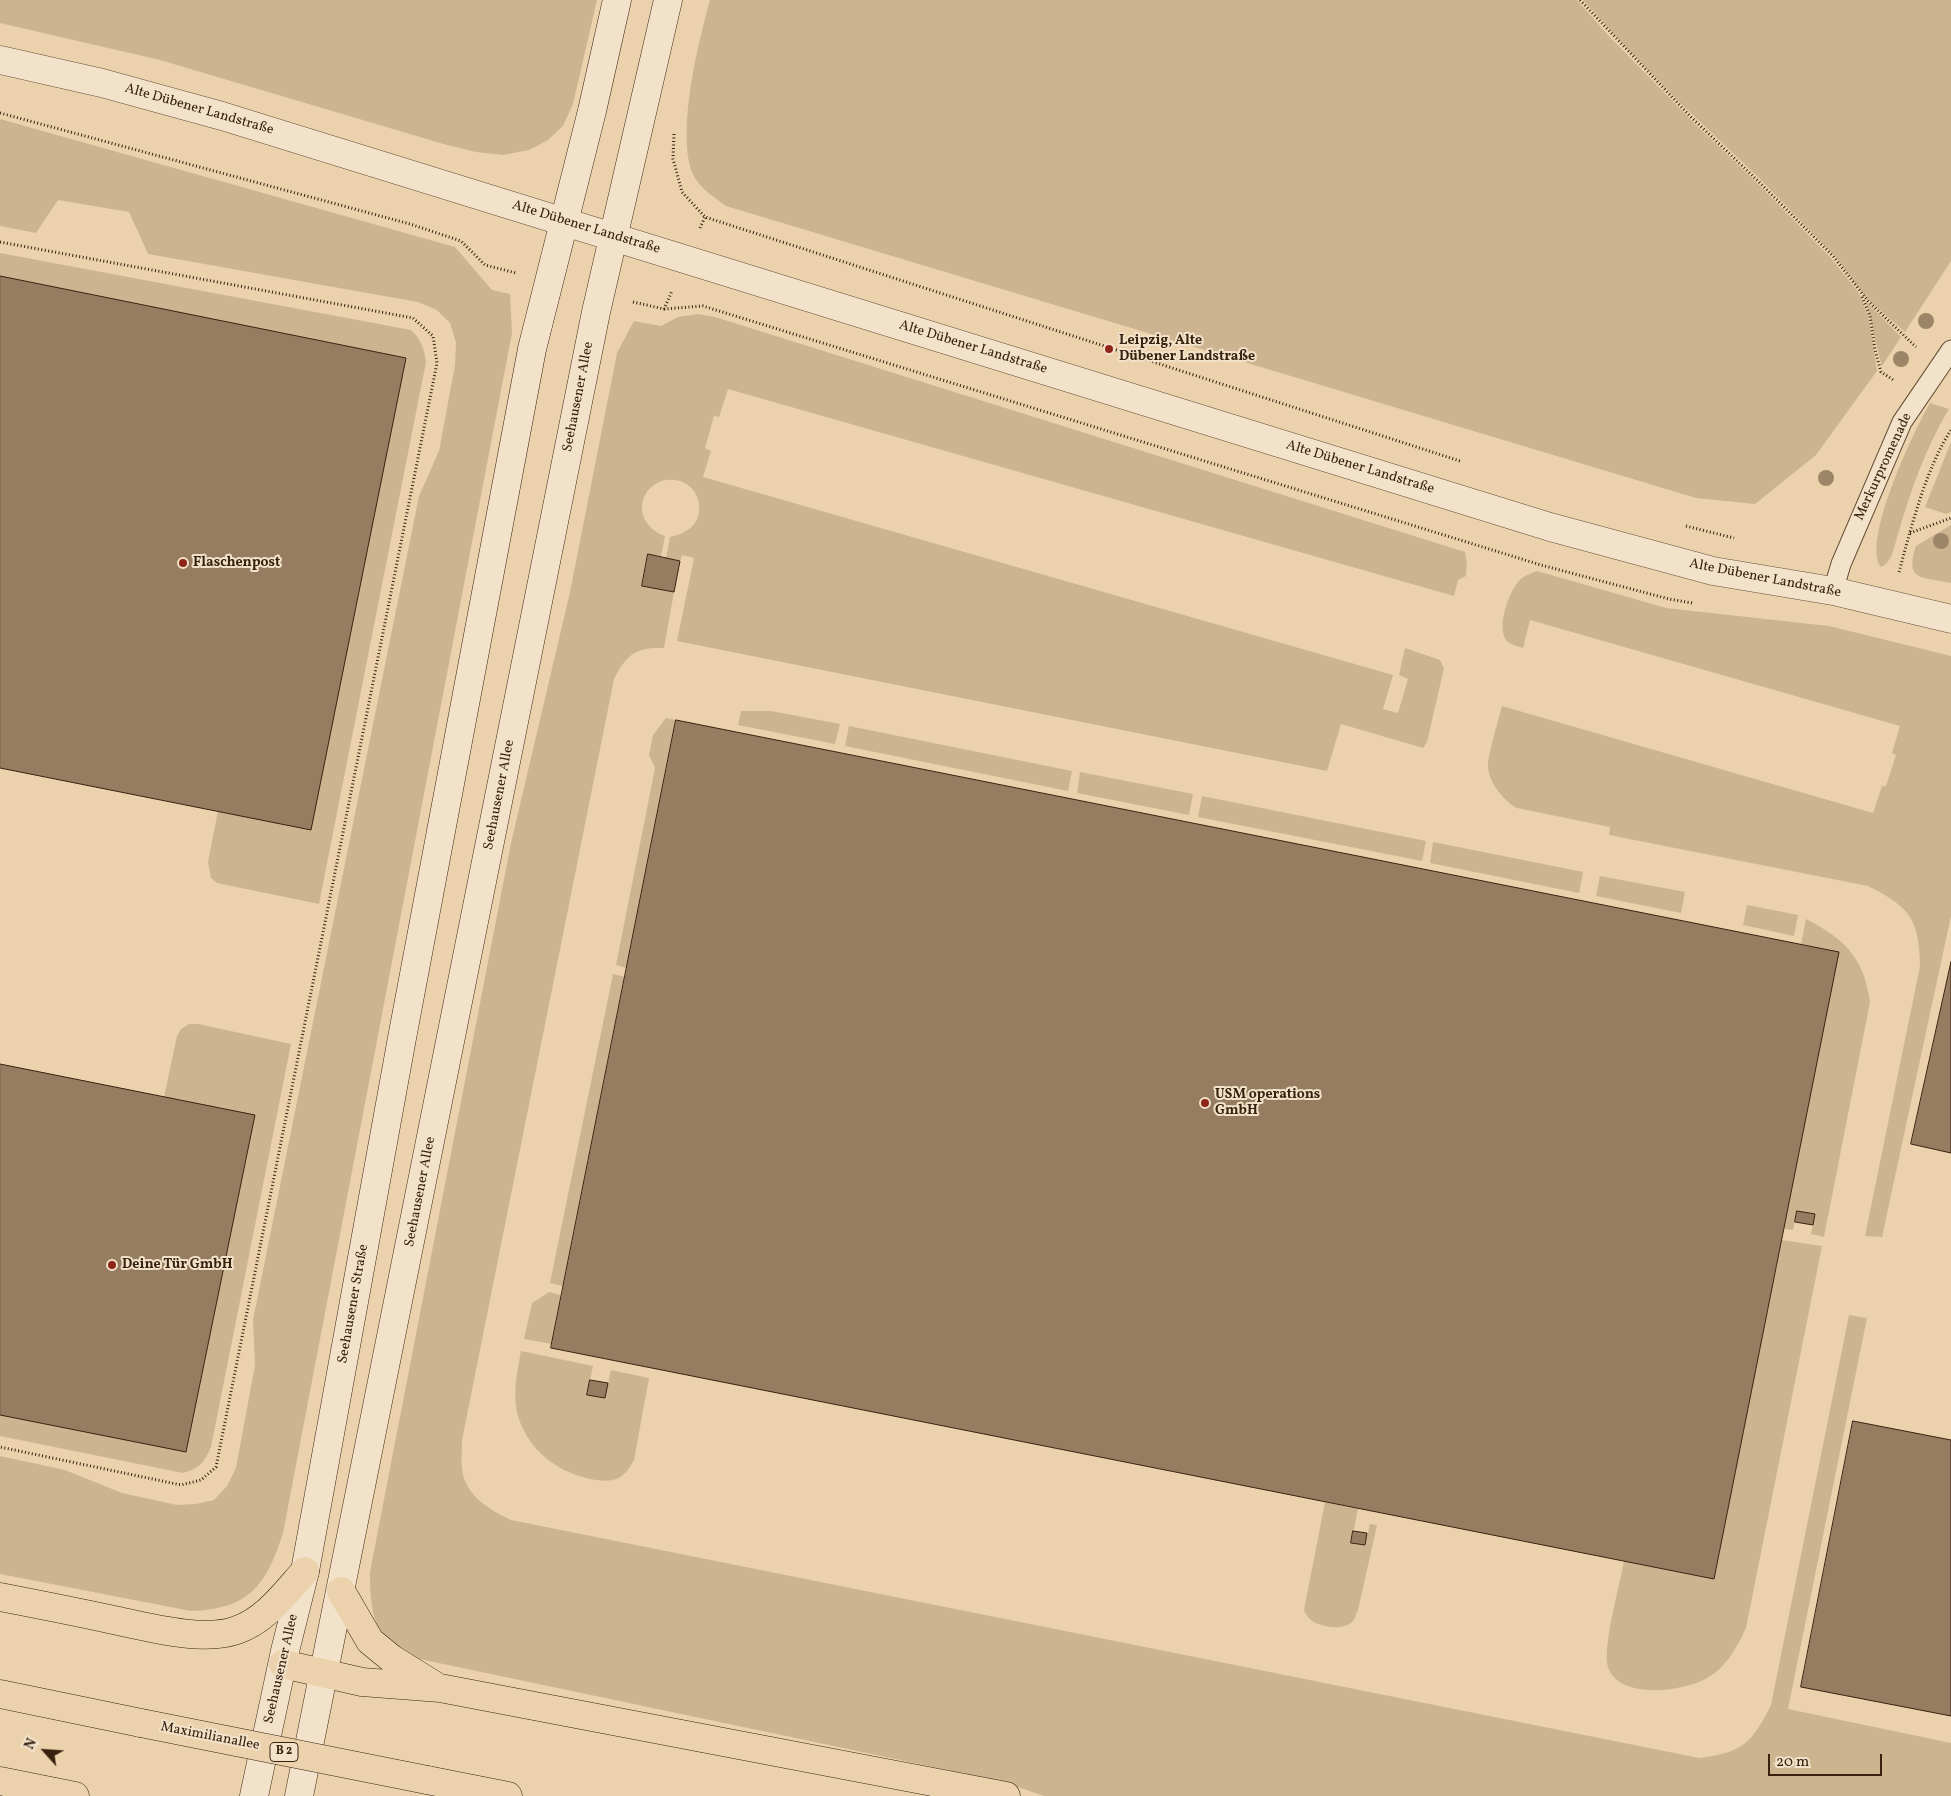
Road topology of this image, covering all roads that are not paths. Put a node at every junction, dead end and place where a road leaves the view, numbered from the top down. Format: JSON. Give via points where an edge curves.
{"nodes":[{"id":1,"x":616,"y":0,"type":"edge"},
{"id":2,"x":668,"y":0,"type":"edge"},
{"id":3,"x":0,"y":60,"type":"edge"},
{"id":4,"x":563,"y":222,"type":"junction"},
{"id":5,"x":614,"y":237,"type":"junction"},
{"id":6,"x":1951,"y":350,"type":"edge"},
{"id":7,"x":1833,"y":591,"type":"junction"},
{"id":8,"x":1951,"y":619,"type":"edge"},
{"id":9,"x":305,"y":1571,"type":"junction"},
{"id":10,"x":341,"y":1591,"type":"junction"},
{"id":11,"x":0,"y":1597,"type":"edge"},
{"id":12,"x":283,"y":1664,"type":"junction"},
{"id":13,"x":324,"y":1673,"type":"junction"},
{"id":14,"x":440,"y":1688,"type":"junction"},
{"id":15,"x":0,"y":1694,"type":"edge"},
{"id":16,"x":0,"y":1781,"type":"edge"},
{"id":17,"x":75,"y":1796,"type":"edge"},
{"id":18,"x":254,"y":1796,"type":"edge"},
{"id":19,"x":299,"y":1796,"type":"edge"},
{"id":20,"x":508,"y":1796,"type":"edge"},
{"id":21,"x":1006,"y":1796,"type":"edge"}],
"edges":[{"from":1,"to":4,"type":"main road"},
{"from":2,"to":5,"type":"main road","name":"Seehausener Allee"},
{"from":3,"to":4,"type":"main road","name":"Alte Dübener Landstraße","via":[[102,83],[222,116]]},
{"from":4,"to":5,"type":"main road","name":"Alte Dübener Landstraße"},
{"from":4,"to":9,"type":"main road","name":"Seehausener Straße","via":[[513,444]]},
{"from":5,"to":7,"type":"main road","name":"Alte Dübener Landstraße","via":[[1550,527],[1712,571]]},
{"from":5,"to":10,"type":"main road","name":"Seehausener Allee"},
{"from":6,"to":7,"type":"lane","name":"Merkurpromenade","via":[[1902,422],[1841,564]]},
{"from":7,"to":8,"type":"main road","name":"Alte Dübener Landstraße"},
{"from":9,"to":11,"type":"highway","via":[[275,1605],[256,1620],[236,1631],[211,1635],[162,1629]]},
{"from":9,"to":12,"type":"main road","name":"Seehausener Allee"},
{"from":10,"to":13,"type":"main road"},
{"from":10,"to":14,"type":"highway","via":[[370,1641],[392,1659]]},
{"from":12,"to":13,"type":"highway"},
{"from":12,"to":18,"type":"main road","name":"Seehausener Allee"},
{"from":13,"to":14,"type":"highway","via":[[362,1682]]},
{"from":13,"to":19,"type":"main road"},
{"from":14,"to":21,"type":"highway"},
{"from":15,"to":20,"type":"highway","name":"Maximilianallee","number":"B 2","bridge":true},
{"from":16,"to":17,"type":"highway"}]}
